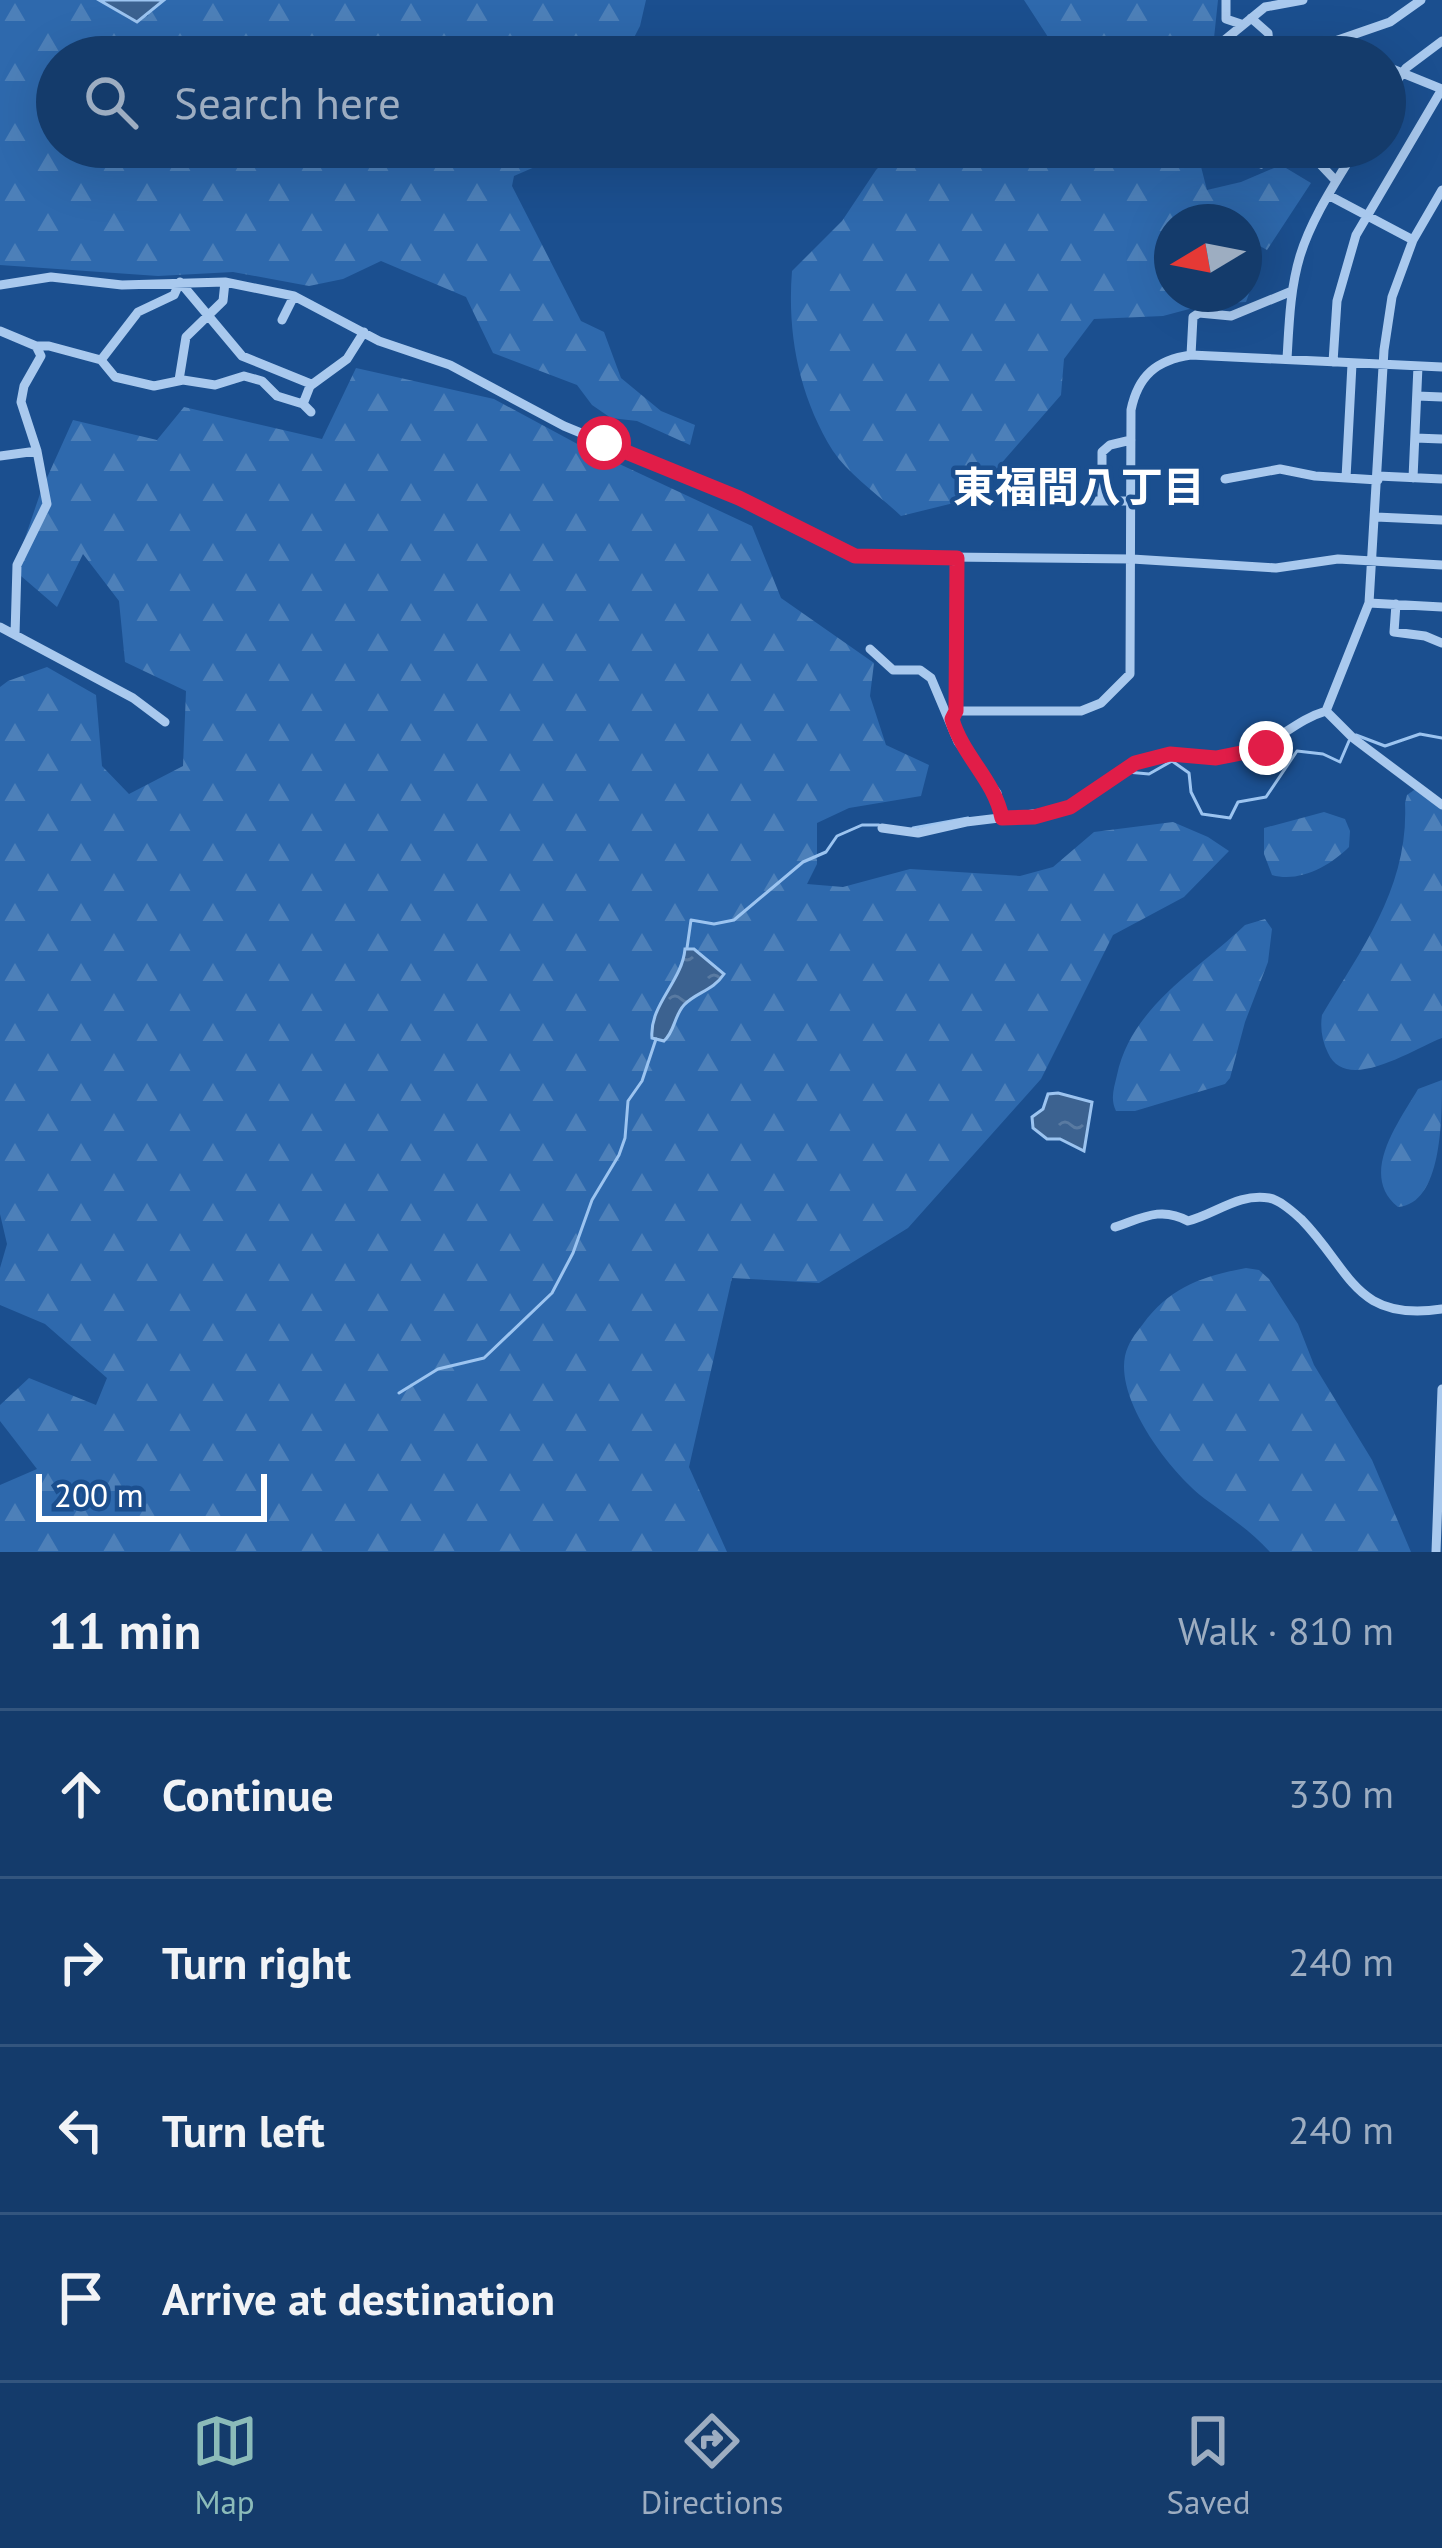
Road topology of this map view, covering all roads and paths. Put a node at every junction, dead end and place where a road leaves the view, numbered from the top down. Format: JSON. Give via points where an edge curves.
{"nodes":[{"id":1,"x":1226,"y":0,"type":"edge"},
{"id":2,"x":1303,"y":0,"type":"edge"},
{"id":3,"x":1420,"y":0,"type":"edge"},
{"id":4,"x":1246,"y":21,"type":"junction"},
{"id":5,"x":1229,"y":36,"type":"edge"},
{"id":6,"x":1268,"y":36,"type":"edge"},
{"id":7,"x":1347,"y":36,"type":"edge"},
{"id":8,"x":1442,"y":41,"type":"edge"},
{"id":9,"x":1406,"y":68,"type":"edge"},
{"id":10,"x":1406,"y":76,"type":"edge"},
{"id":11,"x":1442,"y":89,"type":"edge"},
{"id":12,"x":1406,"y":150,"type":"edge"},
{"id":13,"x":1324,"y":168,"type":"edge"},
{"id":14,"x":1344,"y":168,"type":"edge"},
{"id":15,"x":1396,"y":168,"type":"edge"},
{"id":16,"x":1336,"y":181,"type":"junction"},
{"id":17,"x":1442,"y":190,"type":"edge"},
{"id":18,"x":1328,"y":195,"type":"junction"},
{"id":19,"x":1368,"y":215,"type":"junction"},
{"id":20,"x":1413,"y":240,"type":"junction"},
{"id":21,"x":180,"y":282,"type":"junction"},
{"id":22,"x":225,"y":282,"type":"junction"},
{"id":23,"x":0,"y":285,"type":"edge"},
{"id":24,"x":1292,"y":291,"type":"junction"},
{"id":25,"x":294,"y":296,"type":"junction"},
{"id":26,"x":209,"y":315,"type":"junction"},
{"id":27,"x":282,"y":320,"type":"dead end"},
{"id":28,"x":0,"y":331,"type":"edge"},
{"id":29,"x":364,"y":332,"type":"junction"},
{"id":30,"x":43,"y":350,"type":"junction"},
{"id":31,"x":1191,"y":356,"type":"junction"},
{"id":32,"x":247,"y":357,"type":"junction"},
{"id":33,"x":101,"y":359,"type":"junction"},
{"id":34,"x":1287,"y":359,"type":"junction"},
{"id":35,"x":1333,"y":362,"type":"junction"},
{"id":36,"x":1352,"y":364,"type":"junction"},
{"id":37,"x":1383,"y":365,"type":"junction"},
{"id":38,"x":1418,"y":366,"type":"junction"},
{"id":39,"x":1442,"y":367,"type":"edge"},
{"id":40,"x":244,"y":376,"type":"junction"},
{"id":41,"x":179,"y":380,"type":"junction"},
{"id":42,"x":311,"y":384,"type":"junction"},
{"id":43,"x":1417,"y":396,"type":"junction"},
{"id":44,"x":1442,"y":397,"type":"edge"},
{"id":45,"x":1415,"y":438,"type":"junction"},
{"id":46,"x":1442,"y":439,"type":"edge"},
{"id":47,"x":1131,"y":440,"type":"junction"},
{"id":48,"x":37,"y":452,"type":"junction"},
{"id":49,"x":0,"y":456,"type":"edge"},
{"id":50,"x":1346,"y":478,"type":"junction"},
{"id":51,"x":1378,"y":478,"type":"junction"},
{"id":52,"x":1413,"y":478,"type":"junction"},
{"id":53,"x":1225,"y":479,"type":"dead end"},
{"id":54,"x":1442,"y":479,"type":"edge"},
{"id":55,"x":1033,"y":501,"type":"dead end"},
{"id":56,"x":1102,"y":501,"type":"junction"},
{"id":57,"x":1132,"y":502,"type":"junction"},
{"id":58,"x":1376,"y":517,"type":"junction"},
{"id":59,"x":1442,"y":520,"type":"edge"},
{"id":60,"x":957,"y":558,"type":"junction"},
{"id":61,"x":1132,"y":559,"type":"junction"},
{"id":62,"x":1374,"y":561,"type":"junction"},
{"id":63,"x":1442,"y":565,"type":"edge"},
{"id":64,"x":1369,"y":603,"type":"junction"},
{"id":65,"x":1396,"y":604,"type":"junction"},
{"id":66,"x":1442,"y":607,"type":"edge"},
{"id":67,"x":0,"y":627,"type":"edge"},
{"id":68,"x":15,"y":635,"type":"junction"},
{"id":69,"x":1442,"y":644,"type":"edge"},
{"id":70,"x":870,"y":649,"type":"dead end"},
{"id":71,"x":1326,"y":711,"type":"junction"},
{"id":72,"x":954,"y":715,"type":"junction"},
{"id":73,"x":165,"y":722,"type":"dead end"},
{"id":74,"x":1442,"y":805,"type":"edge"},
{"id":75,"x":1002,"y":818,"type":"junction"},
{"id":76,"x":882,"y":828,"type":"dead end"},
{"id":77,"x":1114,"y":1227,"type":"dead end"},
{"id":78,"x":1442,"y":1309,"type":"edge"},
{"id":79,"x":1442,"y":1389,"type":"edge"},
{"id":80,"x":1436,"y":1552,"type":"edge"}],
"edges":[{"from":1,"to":4,"type":"street","via":[[1226,19]]},
{"from":2,"to":4,"type":"street","via":[[1273,4]]},
{"from":3,"to":7,"type":"street","via":[[1390,22]]},
{"from":4,"to":5,"type":"street"},
{"from":4,"to":6,"type":"street"},
{"from":8,"to":9,"type":"street"},
{"from":10,"to":11,"type":"street"},
{"from":11,"to":12,"type":"street"},
{"from":13,"to":16,"type":"street"},
{"from":14,"to":16,"type":"street"},
{"from":15,"to":19,"type":"street"},
{"from":16,"to":18,"type":"street"},
{"from":17,"to":20,"type":"street"},
{"from":18,"to":19,"type":"street"},
{"from":18,"to":24,"type":"street"},
{"from":19,"to":20,"type":"street"},
{"from":19,"to":35,"type":"street","via":[[1345,265]]},
{"from":20,"to":37,"type":"street","via":[[1392,297]]},
{"from":21,"to":22,"type":"street"},
{"from":21,"to":23,"type":"street","via":[[51,277]]},
{"from":21,"to":26,"type":"street"},
{"from":21,"to":33,"type":"street","via":[[174,295],[138,312]]},
{"from":22,"to":25,"type":"street"},
{"from":22,"to":26,"type":"street","via":[[223,301]]},
{"from":24,"to":31,"type":"street","via":[[1232,316],[1199,313]]},
{"from":24,"to":34,"type":"street"},
{"from":25,"to":27,"type":"street"},
{"from":25,"to":29,"type":"street"},
{"from":26,"to":32,"type":"street"},
{"from":26,"to":41,"type":"street","via":[[186,337]]},
{"from":28,"to":30,"type":"street"},
{"from":29,"to":42,"type":"street","via":[[347,358]]},
{"from":29,"to":60,"type":"street","via":[[855,556]]},
{"from":30,"to":33,"type":"street"},
{"from":30,"to":48,"type":"street","via":[[21,394]]},
{"from":31,"to":34,"type":"street"},
{"from":31,"to":47,"type":"street","via":[[1161,363],[1141,379]]},
{"from":32,"to":40,"type":"street"},
{"from":32,"to":42,"type":"street"},
{"from":33,"to":41,"type":"street","via":[[107,372],[126,380]]},
{"from":34,"to":35,"type":"street"},
{"from":35,"to":36,"type":"street"},
{"from":36,"to":37,"type":"street"},
{"from":36,"to":50,"type":"street"},
{"from":37,"to":38,"type":"street"},
{"from":37,"to":51,"type":"street"},
{"from":38,"to":39,"type":"street"},
{"from":38,"to":43,"type":"street"},
{"from":40,"to":41,"type":"street","via":[[215,385]]},
{"from":40,"to":42,"type":"street","via":[[307,408]]},
{"from":43,"to":44,"type":"street"},
{"from":43,"to":45,"type":"street"},
{"from":45,"to":46,"type":"street"},
{"from":45,"to":52,"type":"street"},
{"from":47,"to":56,"type":"street","via":[[1102,452]]},
{"from":47,"to":57,"type":"street"},
{"from":48,"to":49,"type":"street"},
{"from":48,"to":68,"type":"street","via":[[47,504],[17,565]]},
{"from":50,"to":51,"type":"street"},
{"from":50,"to":53,"type":"street","via":[[1280,469]]},
{"from":51,"to":52,"type":"street"},
{"from":51,"to":58,"type":"street"},
{"from":52,"to":54,"type":"street"},
{"from":55,"to":56,"type":"street"},
{"from":56,"to":57,"type":"street"},
{"from":57,"to":61,"type":"street"},
{"from":58,"to":59,"type":"street"},
{"from":58,"to":62,"type":"street"},
{"from":60,"to":61,"type":"street"},
{"from":60,"to":72,"type":"street"},
{"from":61,"to":62,"type":"street","via":[[1290,568]]},
{"from":61,"to":72,"type":"street","via":[[1130,674],[1101,703],[1082,711]]},
{"from":62,"to":63,"type":"street"},
{"from":62,"to":64,"type":"street"},
{"from":64,"to":65,"type":"street"},
{"from":64,"to":71,"type":"street"},
{"from":65,"to":66,"type":"street"},
{"from":65,"to":69,"type":"street","via":[[1394,632]]},
{"from":67,"to":68,"type":"street"},
{"from":68,"to":73,"type":"street"},
{"from":70,"to":72,"type":"street","via":[[893,670],[926,673]]},
{"from":71,"to":74,"type":"street"},
{"from":71,"to":75,"type":"street","via":[[1266,748],[1135,763],[1070,807]]},
{"from":72,"to":75,"type":"street","via":[[958,742],[997,793]]},
{"from":75,"to":76,"type":"street","via":[[918,832]]},
{"from":77,"to":78,"type":"street","via":[[1157,1212],[1188,1220],[1229,1202],[1270,1198],[1297,1215],[1372,1301],[1394,1311]]},
{"from":79,"to":80,"type":"street"}]}
